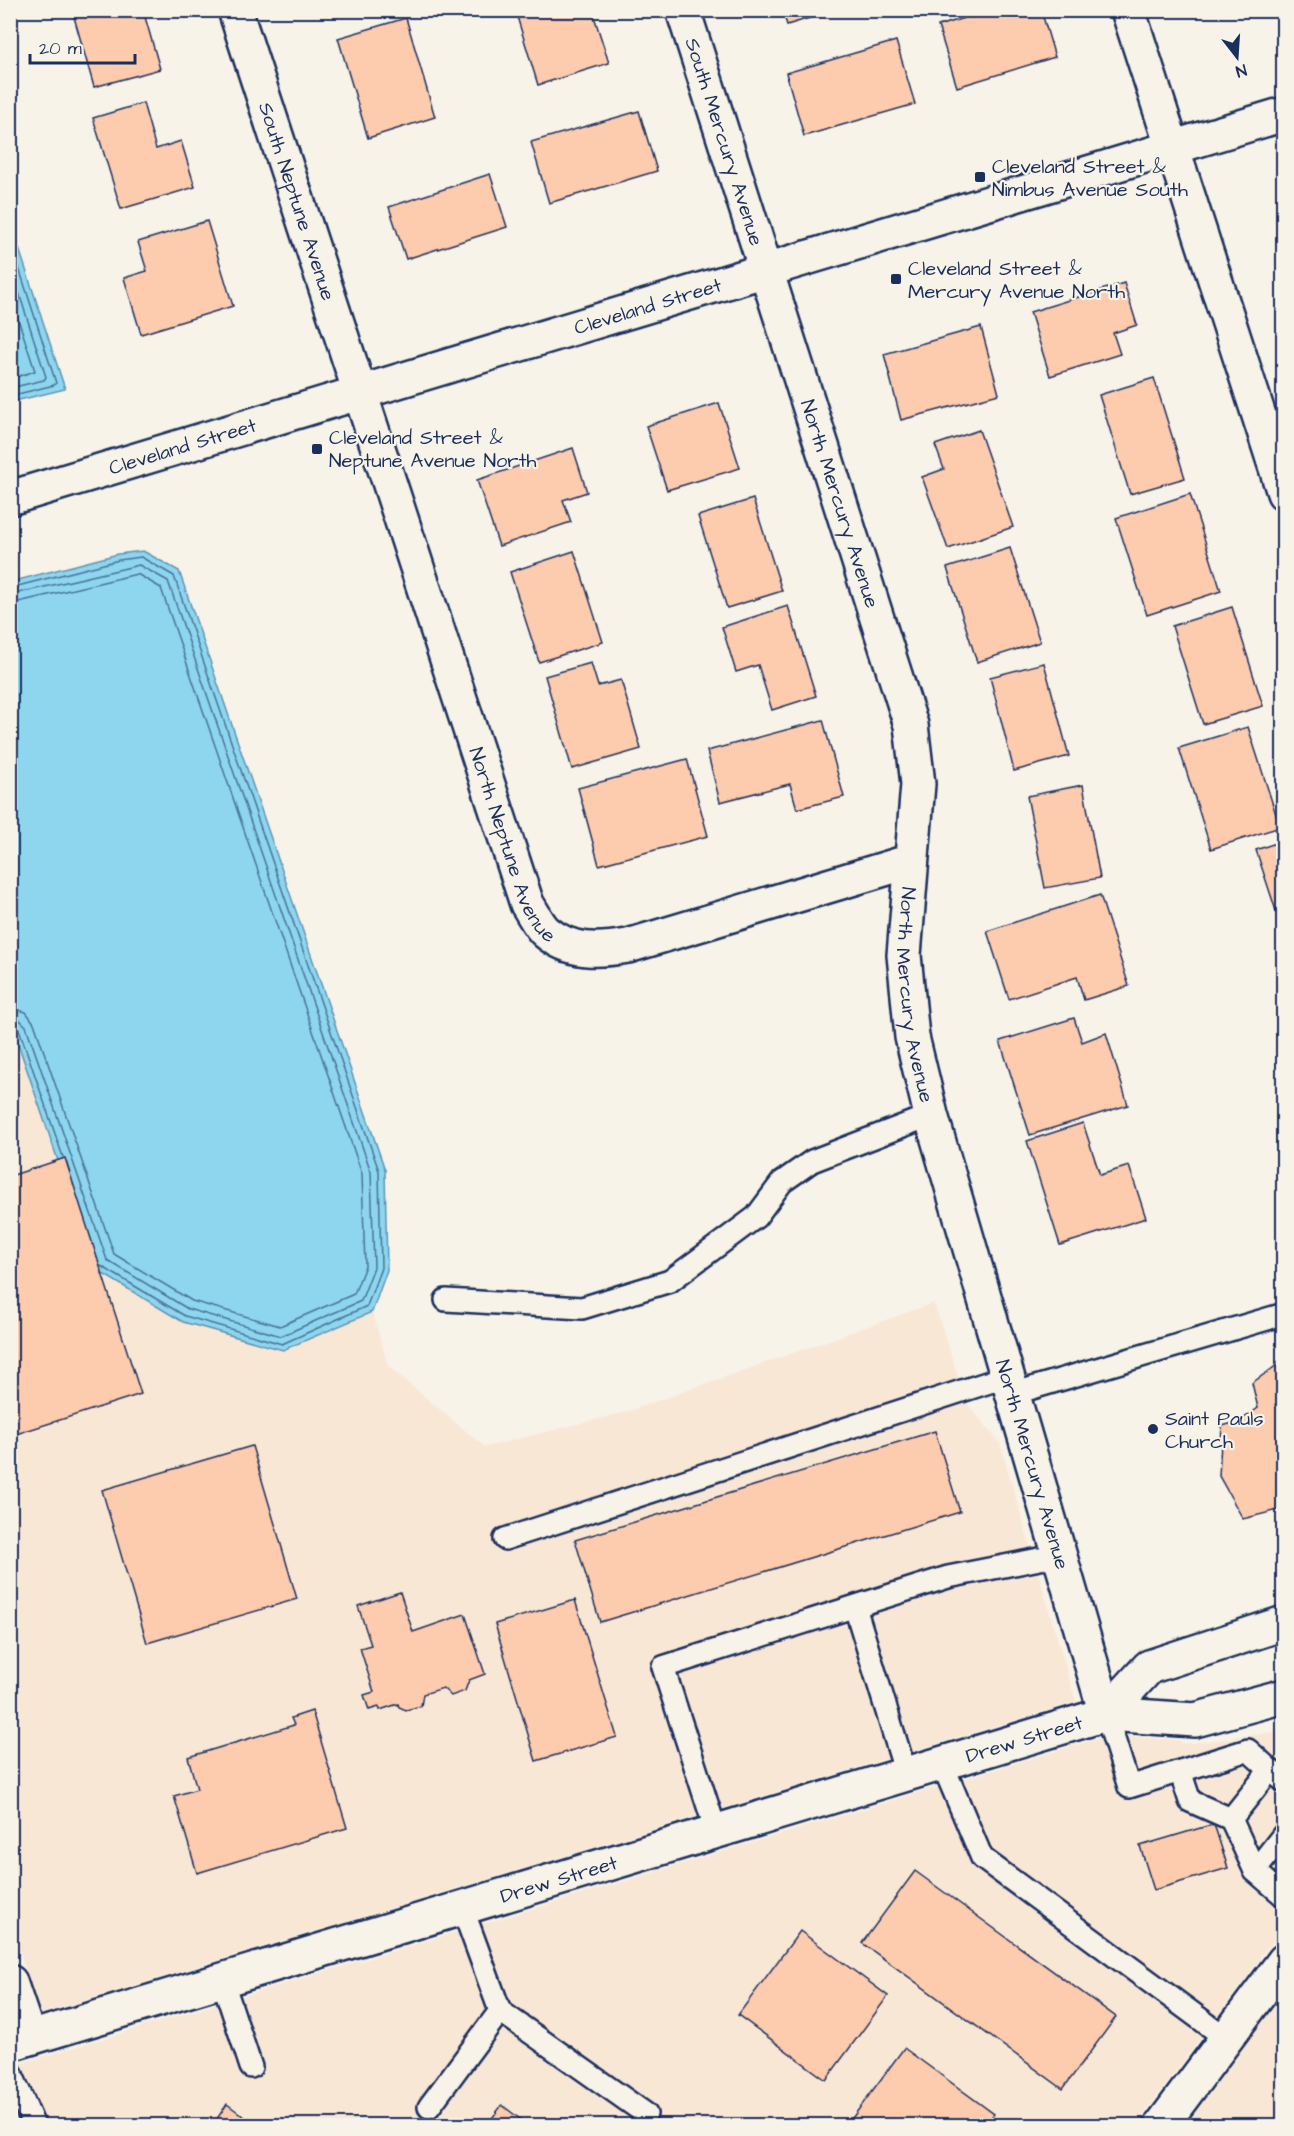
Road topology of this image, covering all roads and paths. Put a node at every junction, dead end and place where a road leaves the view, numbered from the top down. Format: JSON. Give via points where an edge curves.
{"nodes":[{"id":1,"x":235,"y":10,"type":"edge"},
{"id":2,"x":683,"y":10,"type":"edge"},
{"id":3,"x":1128,"y":10,"type":"edge"},
{"id":4,"x":1284,"y":114,"type":"edge"},
{"id":5,"x":1173,"y":148,"type":"junction"},
{"id":6,"x":767,"y":271,"type":"junction"},
{"id":7,"x":359,"y":393,"type":"junction"},
{"id":8,"x":1284,"y":493,"type":"edge"},
{"id":9,"x":10,"y":498,"type":"edge"},
{"id":10,"x":911,"y":861,"type":"junction"},
{"id":11,"x":931,"y":1115,"type":"junction"},
{"id":12,"x":446,"y":1300,"type":"dead end"},
{"id":13,"x":1284,"y":1314,"type":"edge"},
{"id":14,"x":1010,"y":1385,"type":"junction"},
{"id":15,"x":505,"y":1539,"type":"dead end"},
{"id":16,"x":1060,"y":1555,"type":"junction"},
{"id":17,"x":855,"y":1607,"type":"junction"},
{"id":18,"x":1284,"y":1623,"type":"edge"},
{"id":19,"x":1284,"y":1696,"type":"edge"},
{"id":20,"x":1284,"y":1711,"type":"edge"},
{"id":21,"x":1106,"y":1714,"type":"junction"},
{"id":22,"x":1195,"y":1720,"type":"junction"},
{"id":23,"x":942,"y":1763,"type":"junction"},
{"id":24,"x":1180,"y":1771,"type":"junction"},
{"id":25,"x":906,"y":1774,"type":"junction"},
{"id":26,"x":1277,"y":1775,"type":"edge"},
{"id":27,"x":1231,"y":1819,"type":"junction"},
{"id":28,"x":716,"y":1831,"type":"junction"},
{"id":29,"x":1284,"y":1834,"type":"edge"},
{"id":30,"x":1255,"y":1871,"type":"junction"},
{"id":31,"x":1284,"y":1896,"type":"edge"},
{"id":32,"x":462,"y":1907,"type":"junction"},
{"id":33,"x":1284,"y":1961,"type":"edge"},
{"id":34,"x":222,"y":1979,"type":"junction"},
{"id":35,"x":10,"y":1983,"type":"edge"},
{"id":36,"x":501,"y":2011,"type":"junction"},
{"id":37,"x":1226,"y":2038,"type":"junction"},
{"id":38,"x":20,"y":2041,"type":"edge"},
{"id":39,"x":251,"y":2067,"type":"dead end"},
{"id":40,"x":10,"y":2070,"type":"edge"},
{"id":41,"x":429,"y":2107,"type":"dead end"},
{"id":42,"x":646,"y":2115,"type":"dead end"},
{"id":43,"x":34,"y":2126,"type":"edge"},
{"id":44,"x":1161,"y":2126,"type":"edge"}],
"edges":[{"from":1,"to":7,"type":"street","name":"South Neptune Avenue"},
{"from":2,"to":6,"type":"street","name":"South Mercury Avenue"},
{"from":3,"to":5,"type":"street"},
{"from":4,"to":5,"type":"street","name":"Cleveland Street"},
{"from":5,"to":6,"type":"street","name":"Cleveland Street"},
{"from":5,"to":8,"type":"street"},
{"from":6,"to":7,"type":"street","name":"Cleveland Street"},
{"from":6,"to":10,"type":"street","name":"North Mercury Avenue","via":[[911,725],[918,784]]},
{"from":7,"to":9,"type":"street","name":"Cleveland Street"},
{"from":7,"to":10,"type":"street","name":"North Neptune Avenue","via":[[527,904],[546,932],[572,947],[597,952],[628,946]]},
{"from":10,"to":11,"type":"street","name":"North Mercury Avenue","via":[[904,955],[912,1037]]},
{"from":11,"to":12,"type":"lane","via":[[812,1161],[782,1182],[756,1217],[670,1281],[582,1308]]},
{"from":11,"to":14,"type":"street","name":"North Mercury Avenue"},
{"from":13,"to":14,"type":"lane"},
{"from":14,"to":15,"type":"lane"},
{"from":14,"to":16,"type":"street","name":"North Mercury Avenue"},
{"from":16,"to":17,"type":"lane","via":[[948,1577]]},
{"from":16,"to":21,"type":"street","name":"North Mercury Avenue"},
{"from":17,"to":25,"type":"lane"},
{"from":17,"to":28,"type":"lane","via":[[663,1667]]},
{"from":18,"to":21,"type":"street","name":"Drew Street","via":[[1149,1667]]},
{"from":19,"to":22,"type":"street","name":"Drew Street"},
{"from":20,"to":22,"type":"street"},
{"from":21,"to":22,"type":"street","name":"Drew Street"},
{"from":21,"to":23,"type":"street","name":"Drew Street"},
{"from":21,"to":24,"type":"lane","via":[[1129,1787]]},
{"from":23,"to":25,"type":"street","name":"Drew Street"},
{"from":23,"to":37,"type":"lane","via":[[982,1858]]},
{"from":24,"to":26,"type":"lane","via":[[1248,1750]]},
{"from":24,"to":27,"type":"lane","via":[[1190,1801]]},
{"from":25,"to":28,"type":"street","name":"Drew Street"},
{"from":26,"to":27,"type":"lane"},
{"from":27,"to":30,"type":"lane"},
{"from":28,"to":32,"type":"street","name":"Drew Street"},
{"from":29,"to":30,"type":"lane"},
{"from":30,"to":31,"type":"lane"},
{"from":32,"to":34,"type":"street","name":"Drew Street"},
{"from":32,"to":36,"type":"lane"},
{"from":33,"to":37,"type":"street"},
{"from":34,"to":38,"type":"street","name":"Drew Street"},
{"from":34,"to":39,"type":"lane"},
{"from":35,"to":38,"type":"street"},
{"from":36,"to":41,"type":"lane"},
{"from":36,"to":42,"type":"lane"},
{"from":37,"to":44,"type":"street"},
{"from":40,"to":43,"type":"lane"}]}
